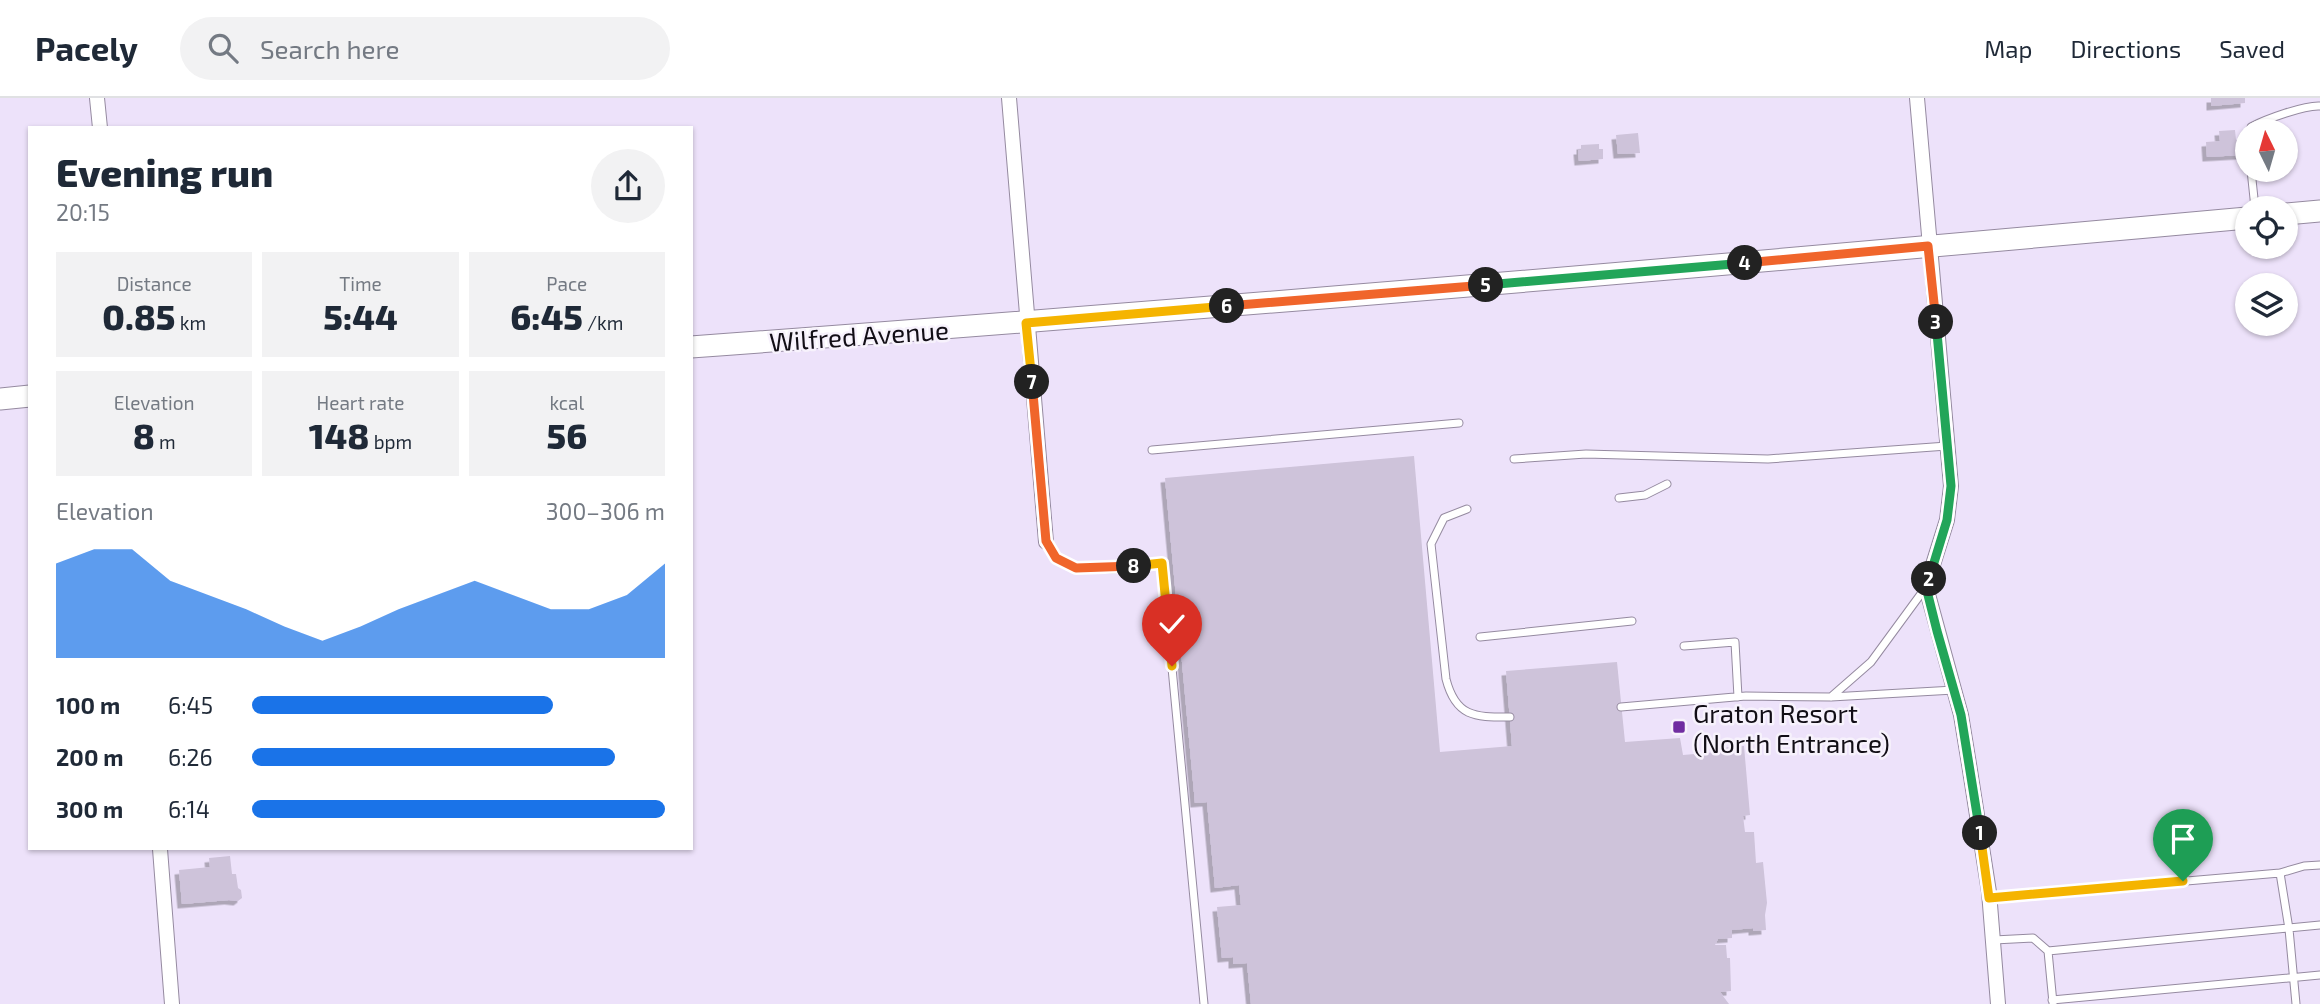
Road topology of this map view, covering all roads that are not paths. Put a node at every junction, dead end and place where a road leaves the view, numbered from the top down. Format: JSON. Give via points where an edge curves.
{"nodes":[{"id":1,"x":97,"y":98,"type":"edge"},
{"id":2,"x":1009,"y":98,"type":"edge"},
{"id":3,"x":1917,"y":98,"type":"edge"},
{"id":4,"x":2320,"y":106,"type":"edge"},
{"id":5,"x":2268,"y":119,"type":"edge"},
{"id":6,"x":100,"y":126,"type":"edge"},
{"id":7,"x":2320,"y":211,"type":"edge"},
{"id":8,"x":2298,"y":213,"type":"edge"},
{"id":9,"x":2235,"y":219,"type":"edge"},
{"id":10,"x":1928,"y":246,"type":"junction"},
{"id":11,"x":1026,"y":323,"type":"junction"},
{"id":12,"x":693,"y":347,"type":"edge"},
{"id":13,"x":28,"y":396,"type":"edge"},
{"id":14,"x":0,"y":398,"type":"edge"},
{"id":15,"x":1459,"y":423,"type":"dead end"},
{"id":16,"x":1948,"y":446,"type":"junction"},
{"id":17,"x":1152,"y":450,"type":"dead end"},
{"id":18,"x":1514,"y":459,"type":"dead end"},
{"id":19,"x":1667,"y":484,"type":"dead end"},
{"id":20,"x":1619,"y":498,"type":"dead end"},
{"id":21,"x":1467,"y":509,"type":"dead end"},
{"id":22,"x":1046,"y":541,"type":"joint"},
{"id":23,"x":1926,"y":587,"type":"junction"},
{"id":24,"x":1632,"y":621,"type":"dead end"},
{"id":25,"x":1480,"y":637,"type":"dead end"},
{"id":26,"x":1684,"y":646,"type":"dead end"},
{"id":27,"x":1954,"y":690,"type":"junction"},
{"id":28,"x":1738,"y":697,"type":"junction"},
{"id":29,"x":1830,"y":697,"type":"junction"},
{"id":30,"x":1621,"y":707,"type":"dead end"},
{"id":31,"x":1510,"y":717,"type":"dead end"},
{"id":32,"x":160,"y":850,"type":"edge"},
{"id":33,"x":2320,"y":865,"type":"edge"},
{"id":34,"x":2280,"y":873,"type":"junction"},
{"id":35,"x":1989,"y":898,"type":"junction"},
{"id":36,"x":2320,"y":925,"type":"edge"},
{"id":37,"x":2289,"y":929,"type":"junction"},
{"id":38,"x":1994,"y":940,"type":"junction"},
{"id":39,"x":2048,"y":951,"type":"junction"},
{"id":40,"x":2320,"y":975,"type":"edge"},
{"id":41,"x":2294,"y":978,"type":"junction"},
{"id":42,"x":2052,"y":1002,"type":"edge"},
{"id":43,"x":172,"y":1004,"type":"edge"},
{"id":44,"x":1204,"y":1004,"type":"edge"},
{"id":45,"x":1998,"y":1004,"type":"edge"},
{"id":46,"x":2296,"y":1004,"type":"edge"}],
"edges":[{"from":1,"to":6,"type":"street"},
{"from":2,"to":11,"type":"street"},
{"from":3,"to":10,"type":"street"},
{"from":4,"to":5,"type":"lane"},
{"from":7,"to":8,"type":"street"},
{"from":9,"to":10,"type":"street","name":"Wilfred Avenue"},
{"from":10,"to":11,"type":"street","name":"Wilfred Avenue"},
{"from":10,"to":16,"type":"street"},
{"from":11,"to":12,"type":"street","name":"Wilfred Avenue"},
{"from":11,"to":22,"type":"street"},
{"from":13,"to":14,"type":"street"},
{"from":15,"to":17,"type":"lane"},
{"from":16,"to":18,"type":"lane","via":[[1768,459],[1586,454]]},
{"from":16,"to":23,"type":"street","via":[[1951,486],[1947,520]]},
{"from":19,"to":20,"type":"lane","via":[[1645,495]]},
{"from":21,"to":31,"type":"lane","via":[[1444,518],[1432,544],[1446,679],[1450,693],[1466,712]]},
{"from":22,"to":44,"type":"lane","via":[[1056,558],[1076,568],[1162,563]]},
{"from":23,"to":27,"type":"street"},
{"from":23,"to":29,"type":"lane","via":[[1871,662]]},
{"from":24,"to":25,"type":"lane"},
{"from":26,"to":28,"type":"lane","via":[[1735,642]]},
{"from":27,"to":29,"type":"lane"},
{"from":27,"to":35,"type":"street"},
{"from":28,"to":29,"type":"lane"},
{"from":28,"to":30,"type":"lane"},
{"from":32,"to":43,"type":"street"},
{"from":33,"to":34,"type":"lane"},
{"from":34,"to":35,"type":"lane"},
{"from":34,"to":37,"type":"lane"},
{"from":35,"to":38,"type":"street"},
{"from":36,"to":37,"type":"lane"},
{"from":37,"to":39,"type":"lane"},
{"from":37,"to":41,"type":"lane"},
{"from":38,"to":39,"type":"lane","via":[[2033,938]]},
{"from":38,"to":45,"type":"street"},
{"from":39,"to":42,"type":"lane"},
{"from":40,"to":41,"type":"lane"},
{"from":41,"to":42,"type":"lane"},
{"from":41,"to":46,"type":"lane"}]}
